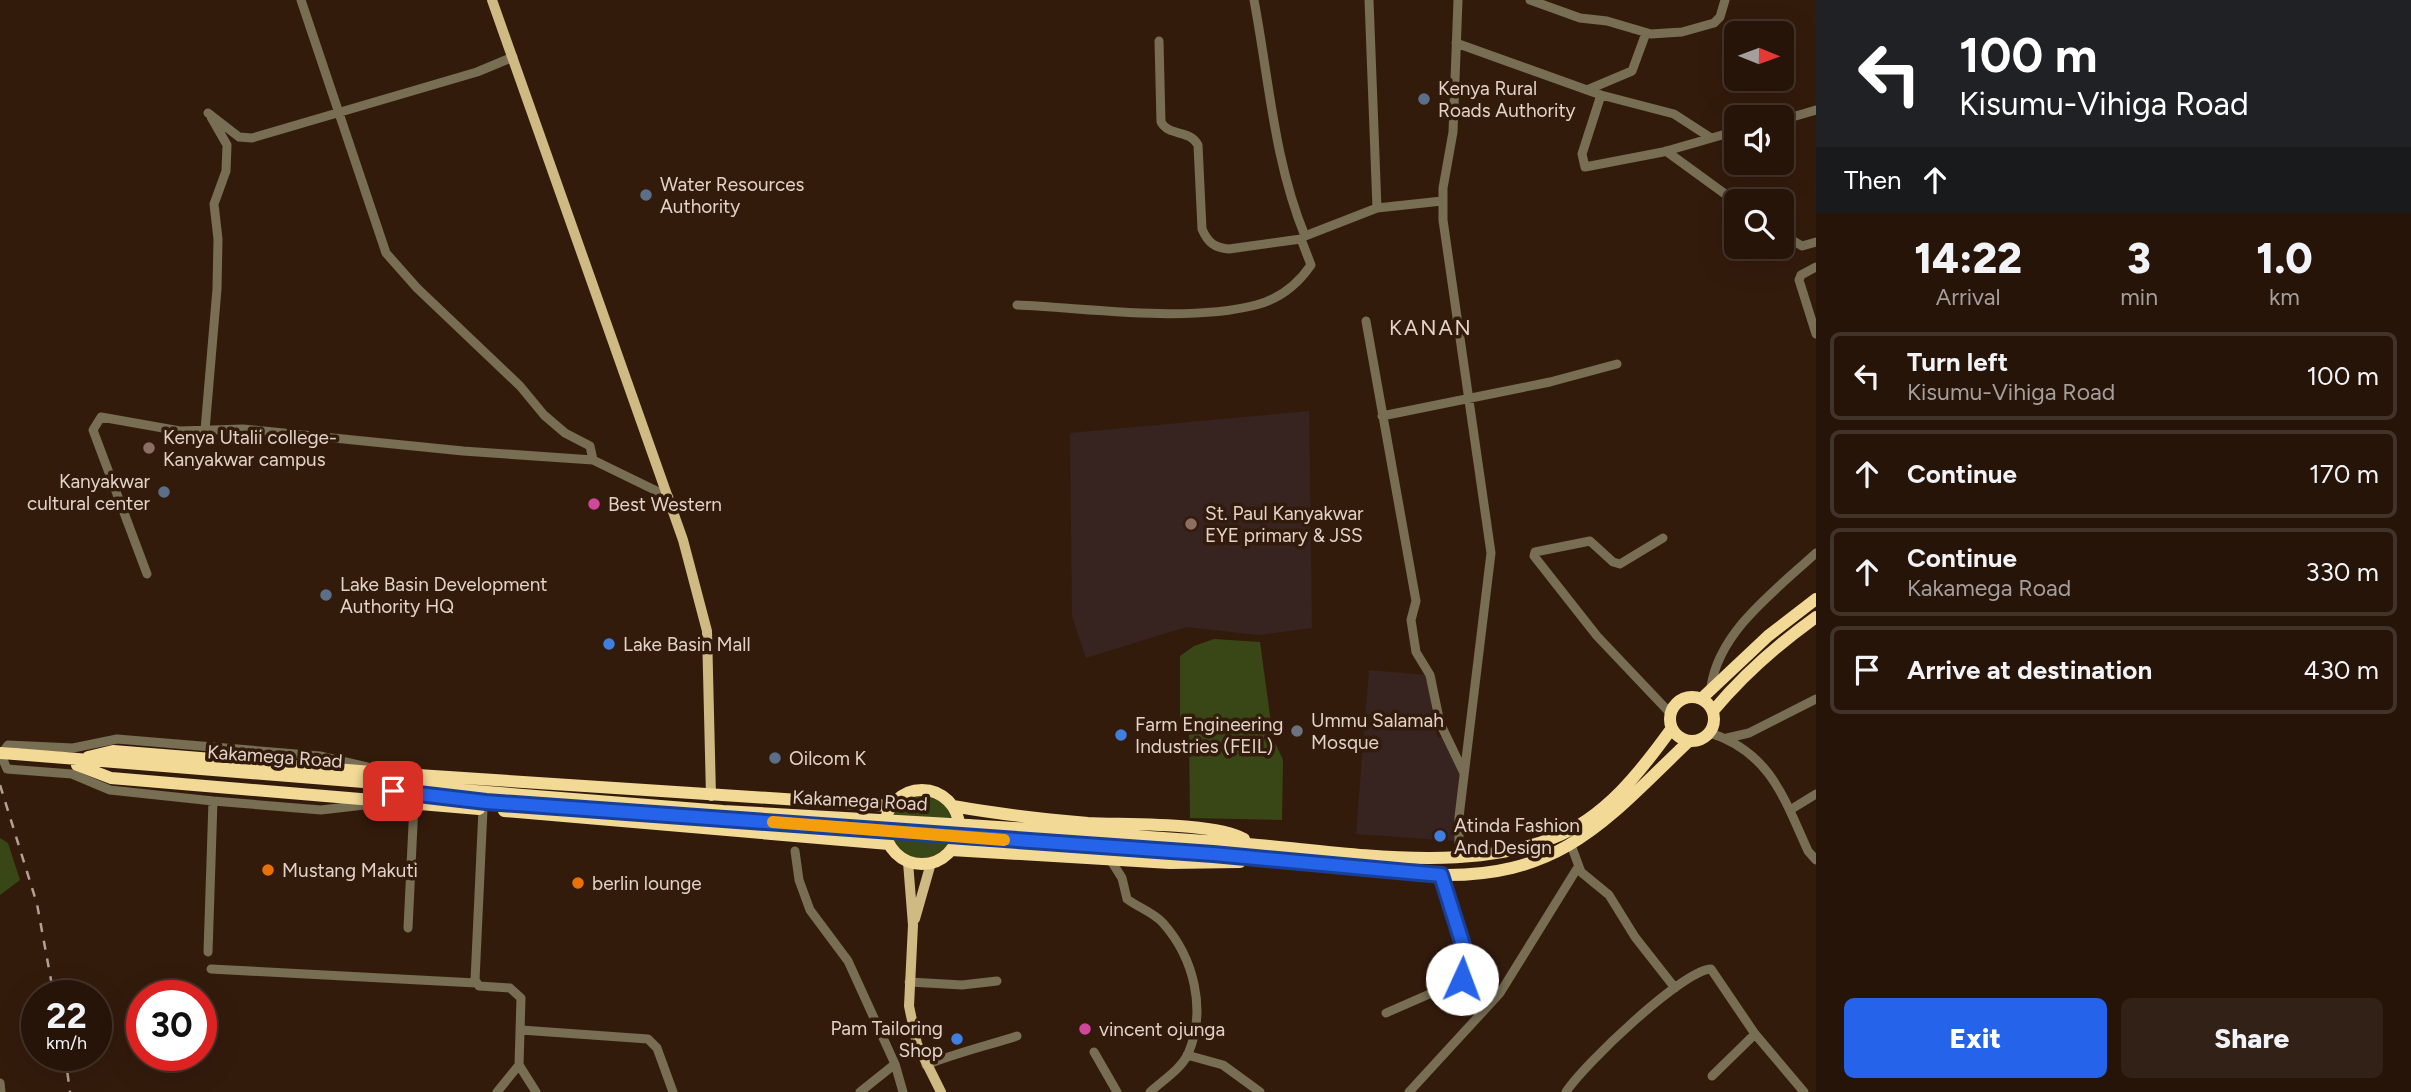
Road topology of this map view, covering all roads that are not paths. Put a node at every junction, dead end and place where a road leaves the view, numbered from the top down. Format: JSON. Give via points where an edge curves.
{"nodes":[{"id":1,"x":301,"y":0,"type":"edge"},
{"id":2,"x":492,"y":0,"type":"edge"},
{"id":3,"x":1254,"y":0,"type":"edge"},
{"id":4,"x":1369,"y":0,"type":"edge"},
{"id":5,"x":1458,"y":0,"type":"edge"},
{"id":6,"x":1530,"y":0,"type":"edge"},
{"id":7,"x":1725,"y":0,"type":"edge"},
{"id":8,"x":1646,"y":33,"type":"junction"},
{"id":9,"x":1158,"y":41,"type":"dead end"},
{"id":10,"x":1456,"y":43,"type":"junction"},
{"id":11,"x":513,"y":57,"type":"junction"},
{"id":12,"x":1587,"y":90,"type":"junction"},
{"id":13,"x":1601,"y":96,"type":"junction"},
{"id":14,"x":1816,"y":110,"type":"edge"},
{"id":15,"x":337,"y":111,"type":"junction"},
{"id":16,"x":1794,"y":116,"type":"edge"},
{"id":17,"x":1724,"y":134,"type":"edge"},
{"id":18,"x":1711,"y":138,"type":"junction"},
{"id":19,"x":1666,"y":151,"type":"junction"},
{"id":20,"x":1724,"y":193,"type":"edge"},
{"id":21,"x":1442,"y":201,"type":"junction"},
{"id":22,"x":1377,"y":208,"type":"junction"},
{"id":23,"x":1303,"y":237,"type":"junction"},
{"id":24,"x":1794,"y":241,"type":"edge"},
{"id":25,"x":1816,"y":242,"type":"edge"},
{"id":26,"x":1816,"y":268,"type":"edge"},
{"id":27,"x":1017,"y":304,"type":"dead end"},
{"id":28,"x":1366,"y":321,"type":"dead end"},
{"id":29,"x":1816,"y":334,"type":"edge"},
{"id":30,"x":1617,"y":365,"type":"dead end"},
{"id":31,"x":1470,"y":398,"type":"junction"},
{"id":32,"x":1382,"y":416,"type":"junction"},
{"id":33,"x":205,"y":430,"type":"junction"},
{"id":34,"x":593,"y":460,"type":"junction"},
{"id":35,"x":668,"y":497,"type":"junction"},
{"id":36,"x":1663,"y":538,"type":"dead end"},
{"id":37,"x":1816,"y":552,"type":"edge"},
{"id":38,"x":147,"y":574,"type":"dead end"},
{"id":39,"x":1816,"y":599,"type":"edge"},
{"id":40,"x":1816,"y":617,"type":"edge"},
{"id":41,"x":1711,"y":687,"type":"junction"},
{"id":42,"x":1701,"y":699,"type":"junction"},
{"id":43,"x":1816,"y":699,"type":"edge"},
{"id":44,"x":1713,"y":711,"type":"junction"},
{"id":45,"x":1671,"y":714,"type":"junction"},
{"id":46,"x":1672,"y":728,"type":"junction"},
{"id":47,"x":1710,"y":733,"type":"junction"},
{"id":48,"x":1727,"y":738,"type":"junction"},
{"id":49,"x":1689,"y":741,"type":"junction"},
{"id":50,"x":0,"y":753,"type":"edge"},
{"id":51,"x":0,"y":759,"type":"edge"},
{"id":52,"x":77,"y":762,"type":"junction"},
{"id":53,"x":390,"y":772,"type":"junction"},
{"id":54,"x":1464,"y":773,"type":"junction"},
{"id":55,"x":1816,"y":794,"type":"edge"},
{"id":56,"x":711,"y":796,"type":"junction"},
{"id":57,"x":213,"y":801,"type":"junction"},
{"id":58,"x":389,"y":802,"type":"junction"},
{"id":59,"x":414,"y":804,"type":"junction"},
{"id":60,"x":890,"y":806,"type":"junction"},
{"id":61,"x":953,"y":806,"type":"junction"},
{"id":62,"x":483,"y":809,"type":"junction"},
{"id":63,"x":1790,"y":810,"type":"junction"},
{"id":64,"x":889,"y":844,"type":"junction"},
{"id":65,"x":1252,"y":844,"type":"junction"},
{"id":66,"x":1571,"y":845,"type":"junction"},
{"id":67,"x":951,"y":850,"type":"junction"},
{"id":68,"x":795,"y":851,"type":"dead end"},
{"id":69,"x":1459,"y":856,"type":"junction"},
{"id":70,"x":1254,"y":858,"type":"junction"},
{"id":71,"x":1110,"y":859,"type":"junction"},
{"id":72,"x":1816,"y":860,"type":"edge"},
{"id":73,"x":908,"y":862,"type":"junction"},
{"id":74,"x":932,"y":863,"type":"junction"},
{"id":75,"x":1578,"y":867,"type":"junction"},
{"id":76,"x":1441,"y":875,"type":"junction"},
{"id":77,"x":913,"y":925,"type":"junction"},
{"id":78,"x":408,"y":928,"type":"dead end"},
{"id":79,"x":208,"y":952,"type":"dead end"},
{"id":80,"x":211,"y":969,"type":"dead end"},
{"id":81,"x":997,"y":981,"type":"dead end"},
{"id":82,"x":909,"y":982,"type":"junction"},
{"id":83,"x":475,"y":983,"type":"junction"},
{"id":84,"x":1675,"y":988,"type":"junction"},
{"id":85,"x":1387,"y":1013,"type":"dead end"},
{"id":86,"x":521,"y":1030,"type":"junction"},
{"id":87,"x":1755,"y":1034,"type":"junction"},
{"id":88,"x":1017,"y":1036,"type":"dead end"},
{"id":89,"x":1094,"y":1052,"type":"dead end"},
{"id":90,"x":1187,"y":1055,"type":"junction"},
{"id":91,"x":895,"y":1064,"type":"junction"},
{"id":92,"x":519,"y":1065,"type":"junction"},
{"id":93,"x":926,"y":1065,"type":"junction"},
{"id":94,"x":1712,"y":1076,"type":"dead end"},
{"id":95,"x":0,"y":1083,"type":"edge"},
{"id":96,"x":1,"y":1092,"type":"edge"},
{"id":97,"x":497,"y":1092,"type":"edge"},
{"id":98,"x":536,"y":1092,"type":"edge"},
{"id":99,"x":673,"y":1092,"type":"edge"},
{"id":100,"x":860,"y":1092,"type":"edge"},
{"id":101,"x":903,"y":1092,"type":"edge"},
{"id":102,"x":941,"y":1092,"type":"edge"},
{"id":103,"x":1116,"y":1092,"type":"edge"},
{"id":104,"x":1150,"y":1092,"type":"edge"},
{"id":105,"x":1260,"y":1092,"type":"edge"},
{"id":106,"x":1409,"y":1092,"type":"edge"},
{"id":107,"x":1566,"y":1092,"type":"edge"},
{"id":108,"x":1804,"y":1092,"type":"edge"}],
"edges":[{"from":1,"to":15,"type":"street"},
{"from":2,"to":11,"type":"main road"},
{"from":3,"to":23,"type":"street","via":[[1276,137]]},
{"from":4,"to":22,"type":"street"},
{"from":5,"to":10,"type":"street"},
{"from":6,"to":8,"type":"street","via":[[1580,18]]},
{"from":7,"to":8,"type":"street","via":[[1714,23],[1664,35]]},
{"from":8,"to":12,"type":"street","via":[[1632,71]]},
{"from":9,"to":23,"type":"street","via":[[1161,122],[1169,130],[1190,135],[1198,145],[1206,238],[1229,249]]},
{"from":10,"to":12,"type":"street"},
{"from":10,"to":21,"type":"street","via":[[1454,132]]},
{"from":11,"to":15,"type":"street","via":[[477,72]]},
{"from":11,"to":35,"type":"main road"},
{"from":12,"to":13,"type":"street"},
{"from":13,"to":18,"type":"street","via":[[1674,114]]},
{"from":13,"to":19,"type":"street","via":[[1582,154],[1585,167]]},
{"from":14,"to":16,"type":"street"},
{"from":15,"to":33,"type":"street","via":[[252,138],[239,137],[208,113],[227,145],[226,172],[214,204],[217,289]]},
{"from":15,"to":34,"type":"street","via":[[386,253],[544,415],[590,446]]},
{"from":17,"to":18,"type":"street"},
{"from":18,"to":19,"type":"street"},
{"from":19,"to":20,"type":"street"},
{"from":21,"to":22,"type":"street"},
{"from":21,"to":31,"type":"street"},
{"from":22,"to":23,"type":"street"},
{"from":23,"to":27,"type":"street","via":[[1311,265],[1300,281],[1257,305],[1199,313]]},
{"from":24,"to":25,"type":"street","via":[[1802,246]]},
{"from":26,"to":29,"type":"street","via":[[1799,279]]},
{"from":28,"to":32,"type":"street"},
{"from":30,"to":31,"type":"street"},
{"from":31,"to":32,"type":"street"},
{"from":31,"to":54,"type":"street","via":[[1491,560]]},
{"from":32,"to":54,"type":"street","via":[[1416,601],[1411,620],[1416,652],[1430,675],[1440,723]]},
{"from":33,"to":34,"type":"street","via":[[243,429]]},
{"from":33,"to":38,"type":"street","via":[[180,431],[101,417],[93,430]]},
{"from":34,"to":35,"type":"street"},
{"from":35,"to":56,"type":"main road","via":[[707,631]]},
{"from":36,"to":45,"type":"street","via":[[1620,564],[1590,541],[1534,555],[1597,636]]},
{"from":37,"to":41,"type":"street","via":[[1737,627],[1719,657]]},
{"from":39,"to":41,"type":"highway"},
{"from":40,"to":44,"type":"highway","via":[[1764,656]]},
{"from":41,"to":42,"type":"highway"},
{"from":42,"to":44,"type":"highway"},
{"from":42,"to":45,"type":"highway","via":[[1683,699]]},
{"from":43,"to":48,"type":"street","via":[[1749,733]]},
{"from":44,"to":47,"type":"highway"},
{"from":45,"to":46,"type":"highway"},
{"from":46,"to":49,"type":"highway"},
{"from":46,"to":69,"type":"highway","name":"Kakamega Road","via":[[1624,789],[1579,825],[1529,846]]},
{"from":47,"to":48,"type":"street"},
{"from":47,"to":49,"type":"highway"},
{"from":48,"to":63,"type":"street","via":[[1773,776]]},
{"from":49,"to":66,"type":"highway","via":[[1615,815]]},
{"from":50,"to":52,"type":"highway","name":"Kakamega Road","bridge":true},
{"from":51,"to":52,"type":"highway"},
{"from":52,"to":53,"type":"highway","via":[[113,751]]},
{"from":52,"to":58,"type":"highway","via":[[111,778]]},
{"from":52,"to":65,"type":"highway","name":"Kakamega Road","bridge":true,"via":[[723,811]]},
{"from":52,"to":70,"type":"highway","name":"Kakamega Road","bridge":true,"via":[[486,802]]},
{"from":53,"to":56,"type":"highway"},
{"from":53,"to":57,"type":"street","via":[[320,756],[117,739],[73,748],[8,745],[1,755],[7,769],[72,774],[110,790]]},
{"from":54,"to":69,"type":"street"},
{"from":55,"to":63,"type":"street"},
{"from":56,"to":60,"type":"highway"},
{"from":57,"to":58,"type":"street","via":[[321,810]]},
{"from":57,"to":79,"type":"street"},
{"from":58,"to":59,"type":"highway"},
{"from":59,"to":62,"type":"highway"},
{"from":59,"to":78,"type":"street"},
{"from":60,"to":61,"type":"highway","via":[[901,795],[923,789],[935,791]]},
{"from":60,"to":64,"type":"highway","via":[[884,825]]},
{"from":61,"to":65,"type":"highway","via":[[1223,833]]},
{"from":61,"to":67,"type":"highway","via":[[959,828]]},
{"from":62,"to":64,"type":"highway"},
{"from":62,"to":83,"type":"street"},
{"from":63,"to":72,"type":"street"},
{"from":64,"to":73,"type":"highway"},
{"from":65,"to":69,"type":"highway","name":"Kakamega Road","via":[[1407,857]]},
{"from":66,"to":75,"type":"street"},
{"from":66,"to":76,"type":"highway","via":[[1508,869]]},
{"from":67,"to":71,"type":"highway"},
{"from":67,"to":74,"type":"highway"},
{"from":68,"to":91,"type":"street","via":[[810,910],[848,961]]},
{"from":70,"to":71,"type":"highway","via":[[1214,865]]},
{"from":70,"to":76,"type":"highway"},
{"from":71,"to":90,"type":"street","via":[[1122,878],[1127,899],[1161,921],[1185,958],[1194,981],[1197,1021]]},
{"from":73,"to":74,"type":"highway"},
{"from":73,"to":77,"type":"main road"},
{"from":74,"to":77,"type":"main road"},
{"from":75,"to":84,"type":"street","via":[[1609,895]]},
{"from":75,"to":106,"type":"street","via":[[1500,993]]},
{"from":76,"to":85,"type":"street","via":[[1468,961],[1467,971],[1457,982]]},
{"from":77,"to":82,"type":"main road"},
{"from":80,"to":83,"type":"street"},
{"from":81,"to":82,"type":"street","via":[[962,985]]},
{"from":82,"to":93,"type":"main road","via":[[912,1028]]},
{"from":83,"to":86,"type":"street","via":[[510,988],[519,994]]},
{"from":84,"to":87,"type":"street","via":[[1701,970],[1711,969]]},
{"from":84,"to":107,"type":"street","via":[[1608,1042]]},
{"from":86,"to":92,"type":"street"},
{"from":86,"to":99,"type":"street","via":[[648,1039],[657,1048]]},
{"from":87,"to":94,"type":"street"},
{"from":87,"to":108,"type":"street"},
{"from":88,"to":93,"type":"street"},
{"from":89,"to":103,"type":"street"},
{"from":90,"to":104,"type":"street"},
{"from":90,"to":105,"type":"street","via":[[1223,1065]]},
{"from":91,"to":100,"type":"street"},
{"from":91,"to":101,"type":"street"},
{"from":92,"to":97,"type":"street"},
{"from":92,"to":98,"type":"street"},
{"from":93,"to":102,"type":"main road"},
{"from":95,"to":96,"type":"street"}]}
